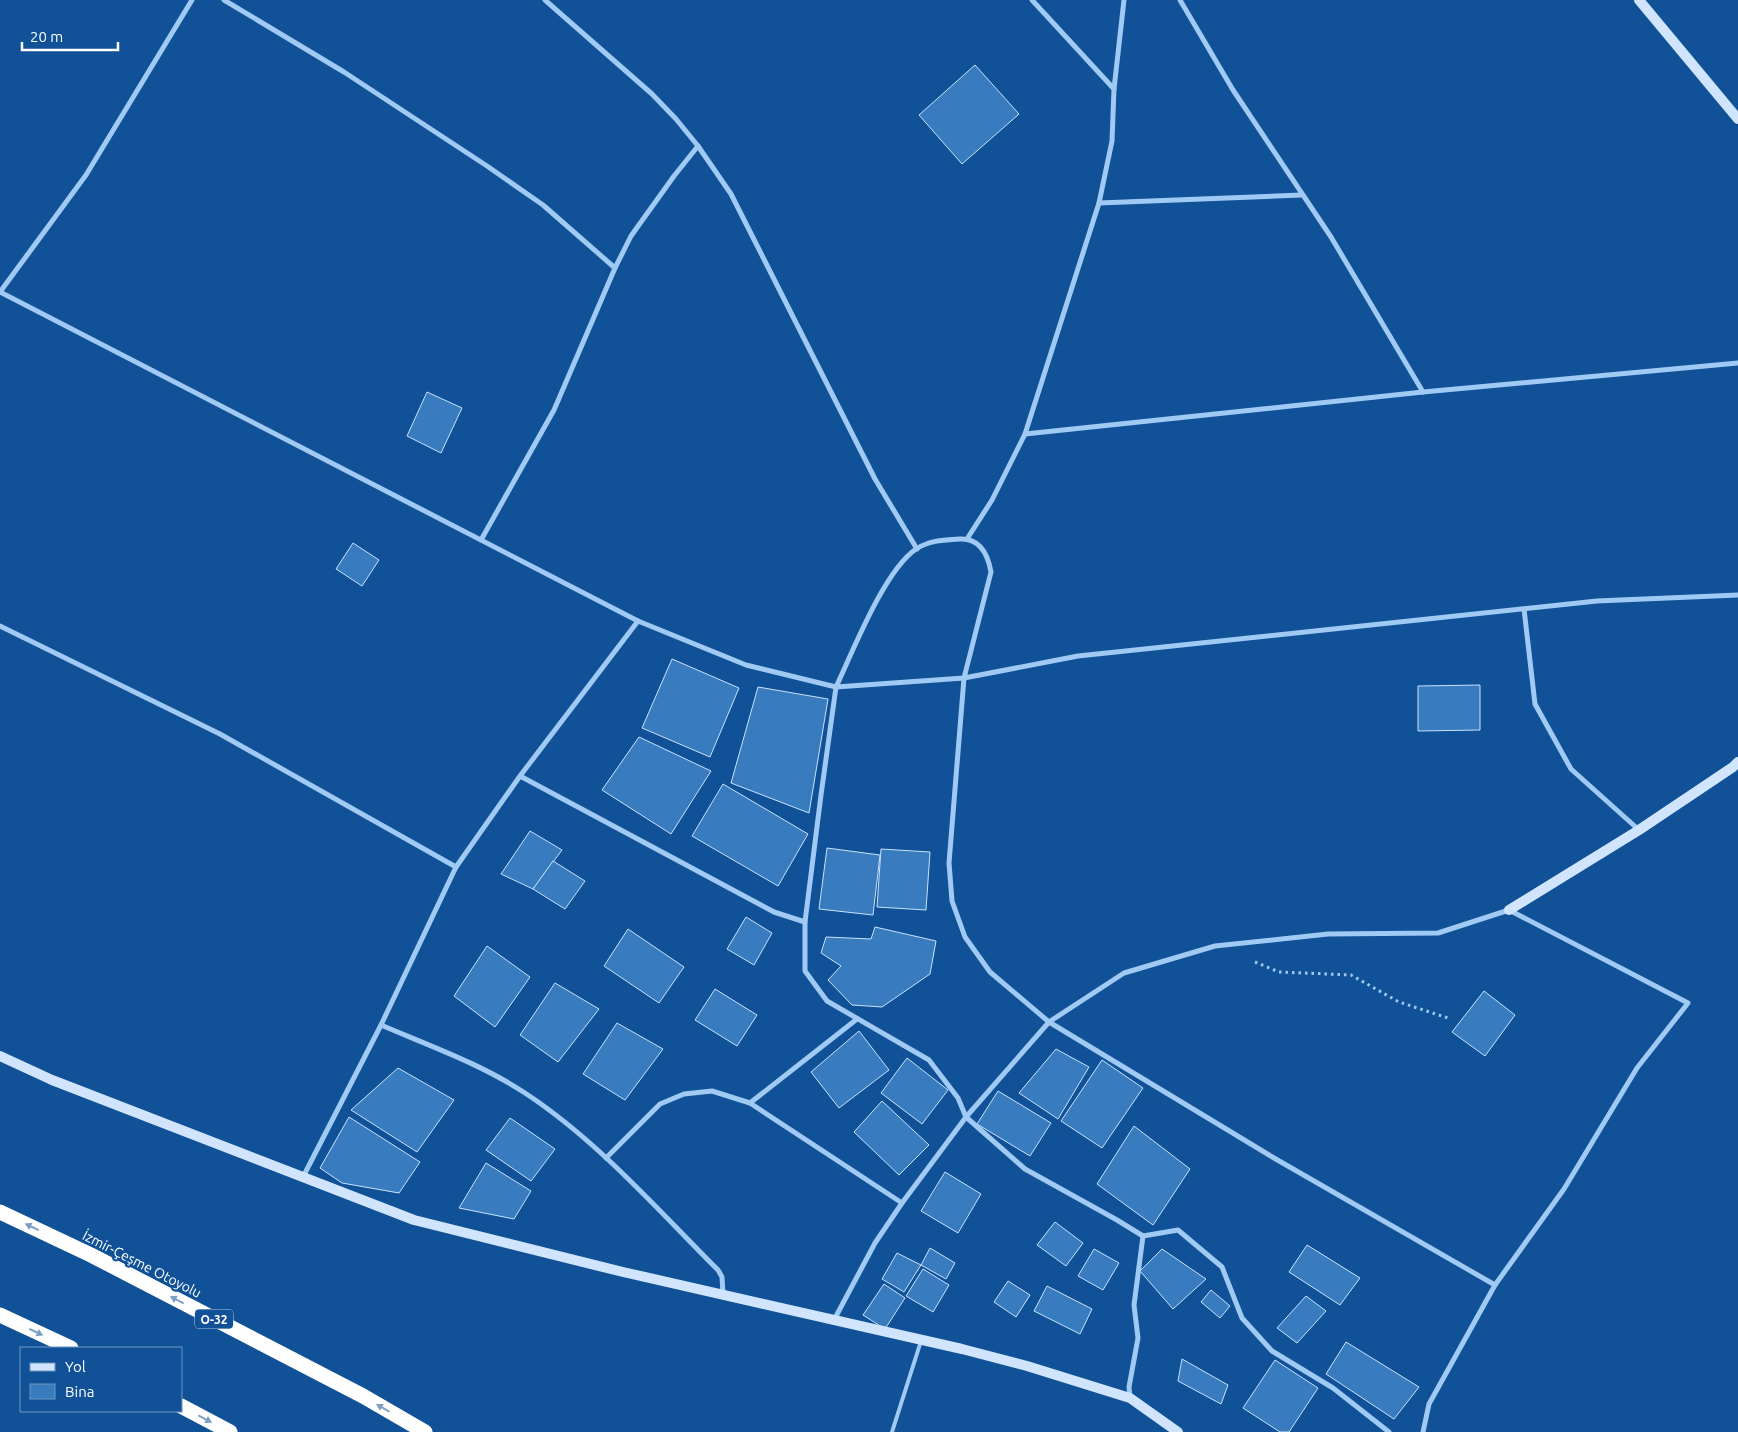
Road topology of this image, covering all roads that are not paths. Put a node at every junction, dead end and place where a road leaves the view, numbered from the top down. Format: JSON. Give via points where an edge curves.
{"nodes":[{"id":1,"x":192,"y":0,"type":"edge"},
{"id":2,"x":224,"y":0,"type":"edge"},
{"id":3,"x":545,"y":0,"type":"edge"},
{"id":4,"x":1032,"y":0,"type":"edge"},
{"id":5,"x":1124,"y":0,"type":"edge"},
{"id":6,"x":1180,"y":0,"type":"edge"},
{"id":7,"x":1639,"y":0,"type":"edge"},
{"id":8,"x":1114,"y":89,"type":"junction"},
{"id":9,"x":1738,"y":120,"type":"edge"},
{"id":10,"x":698,"y":146,"type":"junction"},
{"id":11,"x":1302,"y":195,"type":"junction"},
{"id":12,"x":1099,"y":203,"type":"junction"},
{"id":13,"x":615,"y":268,"type":"junction"},
{"id":14,"x":1738,"y":363,"type":"edge"},
{"id":15,"x":1423,"y":392,"type":"junction"},
{"id":16,"x":1025,"y":434,"type":"junction"},
{"id":17,"x":967,"y":539,"type":"junction"},
{"id":18,"x":481,"y":540,"type":"junction"},
{"id":19,"x":917,"y":549,"type":"junction"},
{"id":20,"x":1738,"y":595,"type":"edge"},
{"id":21,"x":1524,"y":609,"type":"junction"},
{"id":22,"x":638,"y":621,"type":"junction"},
{"id":23,"x":0,"y":626,"type":"edge"},
{"id":24,"x":964,"y":678,"type":"junction"},
{"id":25,"x":836,"y":687,"type":"junction"},
{"id":26,"x":1736,"y":766,"type":"edge"},
{"id":27,"x":520,"y":776,"type":"junction"},
{"id":28,"x":1639,"y":830,"type":"junction"},
{"id":29,"x":456,"y":867,"type":"junction"},
{"id":30,"x":1509,"y":910,"type":"junction"},
{"id":31,"x":805,"y":922,"type":"junction"},
{"id":32,"x":857,"y":1019,"type":"junction"},
{"id":33,"x":1049,"y":1022,"type":"junction"},
{"id":34,"x":381,"y":1025,"type":"junction"},
{"id":35,"x":0,"y":1056,"type":"edge"},
{"id":36,"x":750,"y":1103,"type":"junction"},
{"id":37,"x":966,"y":1117,"type":"junction"},
{"id":38,"x":606,"y":1158,"type":"junction"},
{"id":39,"x":303,"y":1178,"type":"junction"},
{"id":40,"x":902,"y":1203,"type":"junction"},
{"id":41,"x":0,"y":1212,"type":"edge"},
{"id":42,"x":1143,"y":1236,"type":"junction"},
{"id":43,"x":1496,"y":1285,"type":"junction"},
{"id":44,"x":723,"y":1294,"type":"junction"},
{"id":45,"x":0,"y":1315,"type":"edge"},
{"id":46,"x":834,"y":1320,"type":"junction"},
{"id":47,"x":921,"y":1340,"type":"junction"},
{"id":48,"x":69,"y":1347,"type":"edge"},
{"id":49,"x":1130,"y":1398,"type":"junction"},
{"id":50,"x":182,"y":1407,"type":"edge"},
{"id":51,"x":230,"y":1432,"type":"edge"},
{"id":52,"x":425,"y":1432,"type":"edge"},
{"id":53,"x":892,"y":1432,"type":"edge"},
{"id":54,"x":1177,"y":1432,"type":"edge"},
{"id":55,"x":1389,"y":1432,"type":"edge"},
{"id":56,"x":1423,"y":1432,"type":"edge"}],
"edges":[{"from":1,"to":18,"type":"street","via":[[86,175],[0,292]]},
{"from":2,"to":13,"type":"street","via":[[344,72],[487,166],[543,205]]},
{"from":3,"to":10,"type":"street","via":[[652,94]]},
{"from":4,"to":8,"type":"street"},
{"from":5,"to":8,"type":"street"},
{"from":6,"to":11,"type":"street","via":[[1233,90]]},
{"from":7,"to":9,"type":"street"},
{"from":8,"to":12,"type":"street","via":[[1112,142]]},
{"from":10,"to":13,"type":"street","via":[[651,206]]},
{"from":10,"to":19,"type":"street","via":[[731,194],[875,479]]},
{"from":11,"to":12,"type":"street"},
{"from":11,"to":15,"type":"street"},
{"from":12,"to":16,"type":"street"},
{"from":13,"to":18,"type":"street","via":[[554,410]]},
{"from":14,"to":15,"type":"street"},
{"from":15,"to":16,"type":"street"},
{"from":16,"to":17,"type":"street","via":[[1001,483]]},
{"from":17,"to":19,"type":"street","via":[[933,541]]},
{"from":17,"to":24,"type":"street","via":[[984,550],[991,572]]},
{"from":18,"to":22,"type":"street"},
{"from":19,"to":25,"type":"street","via":[[900,563],[886,585]]},
{"from":20,"to":21,"type":"street","via":[[1597,601]]},
{"from":21,"to":24,"type":"street","via":[[1078,656]]},
{"from":21,"to":28,"type":"street","via":[[1535,704],[1571,769]]},
{"from":22,"to":25,"type":"street","via":[[746,665]]},
{"from":22,"to":27,"type":"street"},
{"from":23,"to":29,"type":"street","via":[[220,734]]},
{"from":24,"to":25,"type":"street"},
{"from":24,"to":33,"type":"street","via":[[949,864],[952,901],[965,937],[990,972]]},
{"from":25,"to":31,"type":"street"},
{"from":26,"to":28,"type":"street"},
{"from":27,"to":29,"type":"street"},
{"from":27,"to":31,"type":"street","via":[[774,912]]},
{"from":28,"to":30,"type":"street"},
{"from":29,"to":34,"type":"street"},
{"from":30,"to":33,"type":"street","via":[[1438,933],[1328,934],[1215,946],[1124,973]]},
{"from":30,"to":43,"type":"street","via":[[1688,1003],[1637,1068],[1564,1189]]},
{"from":31,"to":32,"type":"street","via":[[805,971],[827,1001]]},
{"from":32,"to":36,"type":"street"},
{"from":32,"to":37,"type":"street","via":[[929,1060],[958,1098]]},
{"from":33,"to":37,"type":"street"},
{"from":33,"to":43,"type":"street","via":[[1274,1158]]},
{"from":34,"to":38,"type":"street","via":[[480,1068],[524,1092],[583,1136]]},
{"from":34,"to":39,"type":"street"},
{"from":35,"to":39,"type":"street","via":[[52,1080]]},
{"from":36,"to":38,"type":"street","via":[[712,1092],[684,1094],[660,1104]]},
{"from":36,"to":40,"type":"street"},
{"from":37,"to":40,"type":"street"},
{"from":37,"to":42,"type":"street","via":[[1025,1169]]},
{"from":38,"to":44,"type":"street","via":[[718,1270]]},
{"from":39,"to":44,"type":"street","via":[[414,1220]]},
{"from":40,"to":46,"type":"street","via":[[875,1243]]},
{"from":52,"to":41,"type":"highway","name":"İzmir-Çeşme Otoyolu","number":"O-32","one_way":true,"via":[[363,1396]]},
{"from":42,"to":49,"type":"street","via":[[1134,1305],[1138,1338]]},
{"from":42,"to":55,"type":"street","via":[[1178,1230],[1222,1267],[1242,1318],[1272,1351],[1333,1388]]},
{"from":43,"to":56,"type":"street","via":[[1429,1404]]},
{"from":44,"to":46,"type":"street"},
{"from":45,"to":48,"type":"highway","one_way":true},
{"from":46,"to":47,"type":"street"},
{"from":47,"to":49,"type":"street","via":[[1027,1366]]},
{"from":47,"to":53,"type":"lane"},
{"from":49,"to":54,"type":"street"},
{"from":50,"to":51,"type":"highway","one_way":true}]}
